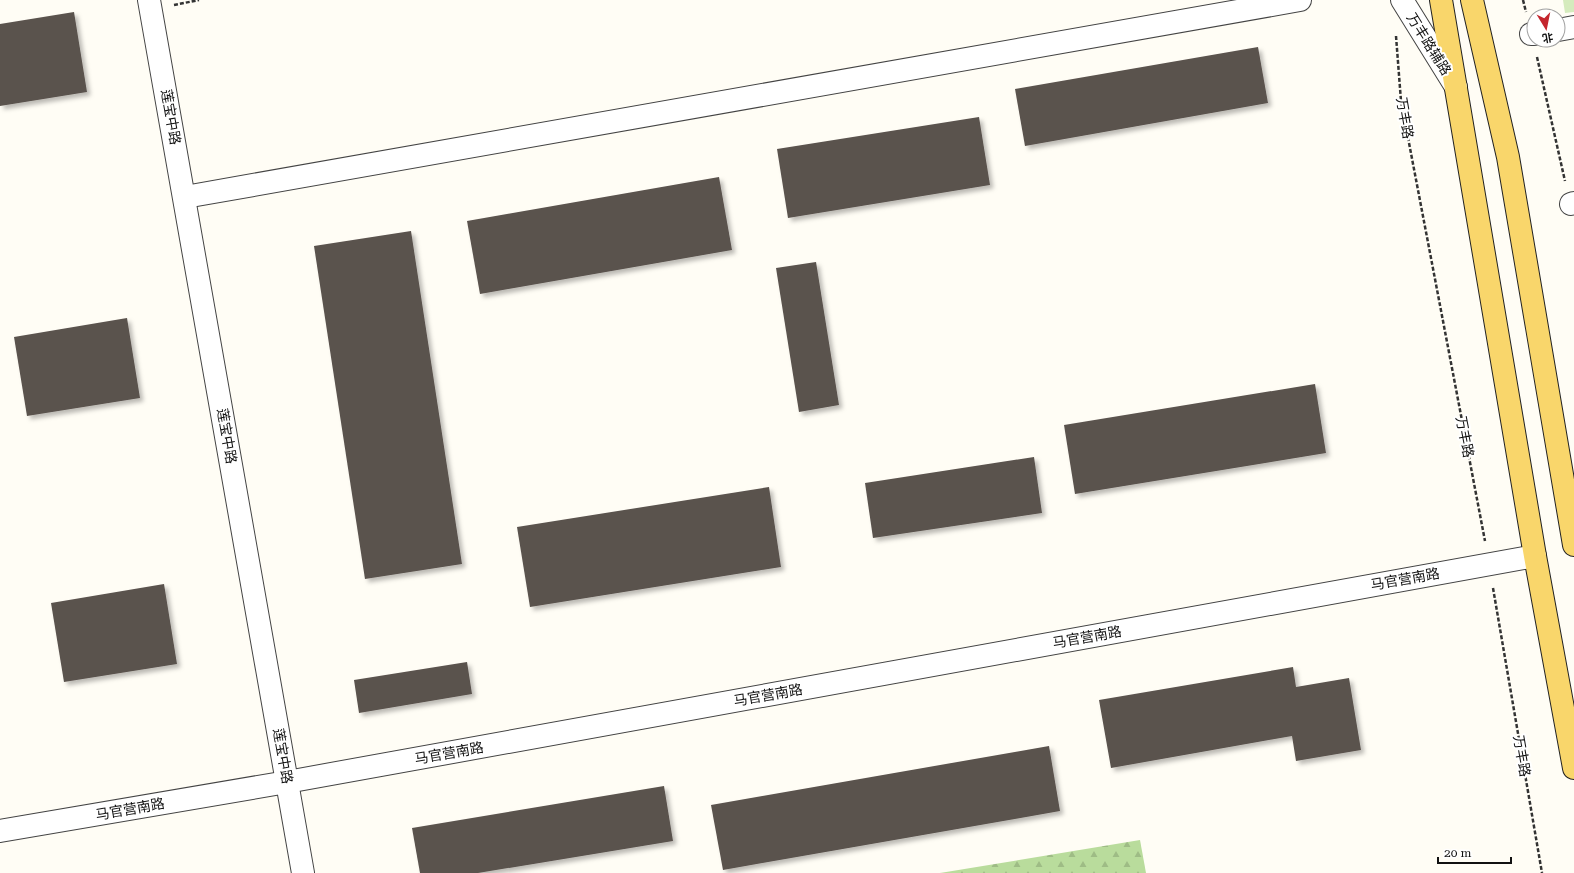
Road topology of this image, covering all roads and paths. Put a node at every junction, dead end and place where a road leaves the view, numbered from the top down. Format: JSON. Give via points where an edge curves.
{"nodes":[{"id":1,"x":149,"y":0,"type":"edge"},
{"id":2,"x":1300,"y":0,"type":"edge"},
{"id":3,"x":1402,"y":0,"type":"edge"},
{"id":4,"x":1441,"y":0,"type":"edge"},
{"id":5,"x":1472,"y":0,"type":"edge"},
{"id":6,"x":1523,"y":0,"type":"edge"},
{"id":7,"x":1526,"y":10,"type":"edge"},
{"id":8,"x":1396,"y":31,"type":"dead end"},
{"id":9,"x":1536,"y":48,"type":"edge"},
{"id":10,"x":1456,"y":87,"type":"junction"},
{"id":11,"x":185,"y":197,"type":"junction"},
{"id":12,"x":1572,"y":203,"type":"edge"},
{"id":13,"x":1574,"y":545,"type":"edge"},
{"id":14,"x":1535,"y":556,"type":"junction"},
{"id":15,"x":1489,"y":564,"type":"junction"},
{"id":16,"x":1574,"y":768,"type":"edge"},
{"id":17,"x":287,"y":782,"type":"junction"},
{"id":18,"x":0,"y":831,"type":"edge"},
{"id":19,"x":303,"y":873,"type":"edge"},
{"id":20,"x":1542,"y":873,"type":"edge"}],
"edges":[{"from":1,"to":11,"type":"street","name":"莲宝中路"},
{"from":2,"to":11,"type":"street"},
{"from":3,"to":10,"type":"street","name":"万丰路辅路"},
{"from":4,"to":10,"type":"main road"},
{"from":5,"to":13,"type":"main road","via":[[1508,157]]},
{"from":6,"to":7,"type":"path"},
{"from":8,"to":15,"type":"path","name":"万丰路","via":[[1401,102]]},
{"from":9,"to":12,"type":"path"},
{"from":10,"to":14,"type":"main road"},
{"from":11,"to":17,"type":"street","name":"莲宝中路"},
{"from":14,"to":15,"type":"street","name":"马官营南路"},
{"from":14,"to":16,"type":"main road"},
{"from":15,"to":17,"type":"street","name":"马官营南路"},
{"from":15,"to":20,"type":"path","name":"万丰路"},
{"from":17,"to":18,"type":"street","name":"马官营南路"},
{"from":17,"to":19,"type":"street","name":"莲宝中路"}]}
